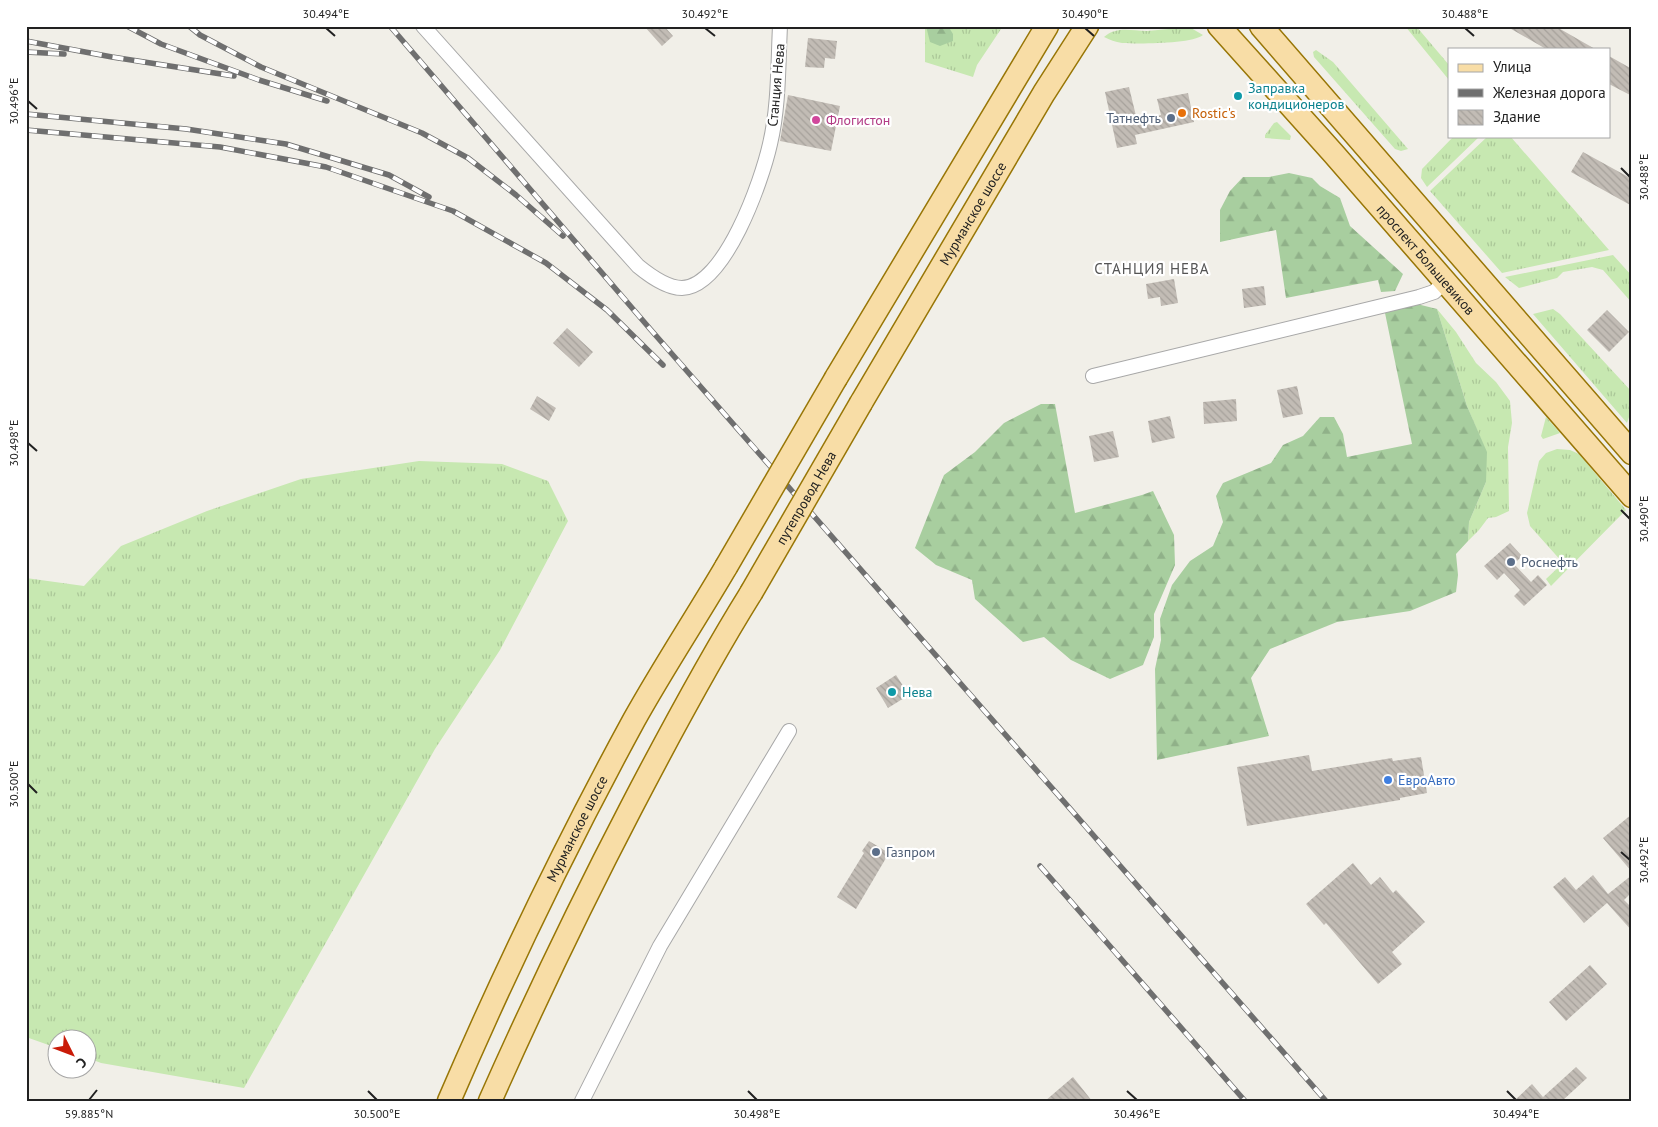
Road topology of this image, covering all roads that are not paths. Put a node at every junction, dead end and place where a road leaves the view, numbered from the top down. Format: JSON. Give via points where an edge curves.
{"nodes":[{"id":1,"x":423,"y":26,"type":"edge"},
{"id":2,"x":780,"y":26,"type":"edge"},
{"id":3,"x":1047,"y":26,"type":"edge"},
{"id":4,"x":1087,"y":26,"type":"edge"},
{"id":5,"x":1219,"y":26,"type":"edge"},
{"id":6,"x":1261,"y":26,"type":"edge"},
{"id":7,"x":1446,"y":282,"type":"junction"},
{"id":8,"x":1093,"y":376,"type":"dead end"},
{"id":9,"x":861,"y":403,"type":"joint"},
{"id":10,"x":1632,"y":453,"type":"edge"},
{"id":11,"x":1632,"y":496,"type":"edge"},
{"id":12,"x":789,"y":731,"type":"dead end"},
{"id":13,"x":449,"y":1101,"type":"edge"},
{"id":14,"x":490,"y":1101,"type":"edge"},
{"id":15,"x":582,"y":1101,"type":"edge"}],
"edges":[{"from":1,"to":2,"type":"street","name":"Станция Нева","via":[[638,266],[656,280],[681,288],[698,284],[712,273],[724,257],[754,192],[770,145],[777,96]]},
{"from":3,"to":13,"type":"main road","name":"Мурманское шоссе","bridge":true,"via":[[635,718],[484,1020]]},
{"from":4,"to":9,"type":"main road","name":"Мурманское шоссе"},
{"from":5,"to":7,"type":"main road","name":"проспект Большевиков"},
{"from":6,"to":10,"type":"main road","name":"проспект Большевиков"},
{"from":7,"to":8,"type":"street","via":[[1434,292],[1419,297]]},
{"from":7,"to":11,"type":"main road","name":"проспект Большевиков"},
{"from":9,"to":14,"type":"main road","name":"путепровод Нева","bridge":true,"via":[[662,748],[553,964]]},
{"from":12,"to":15,"type":"street","via":[[660,946]]}]}
